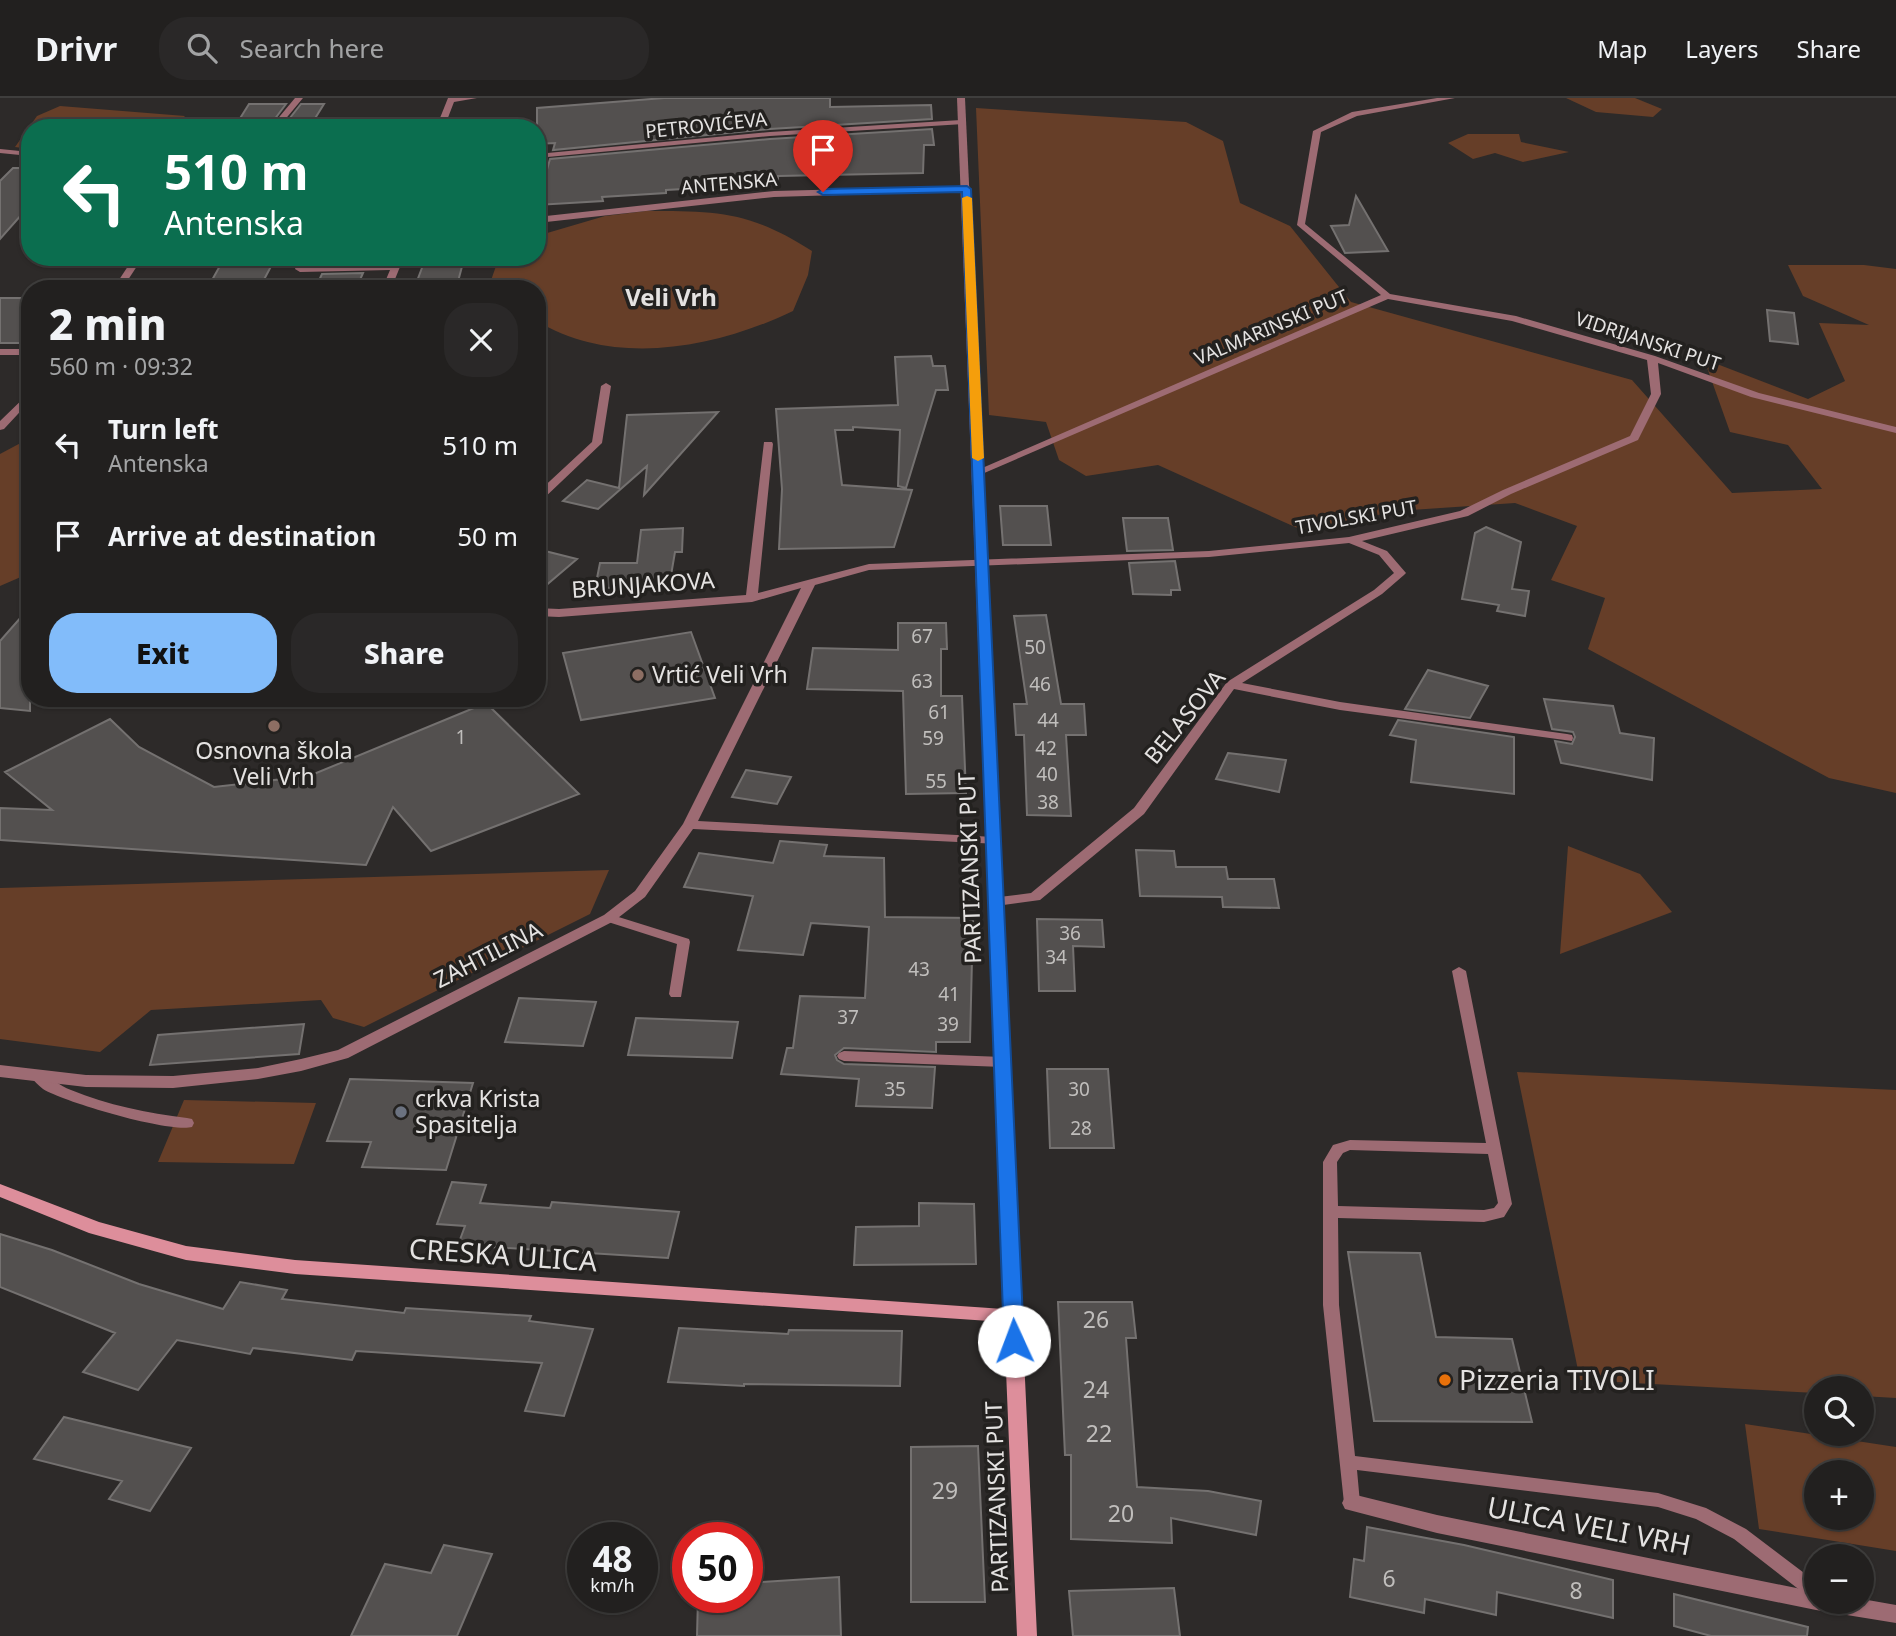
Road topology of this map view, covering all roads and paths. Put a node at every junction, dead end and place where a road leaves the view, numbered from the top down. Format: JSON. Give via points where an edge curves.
{"nodes":[{"id":1,"x":299,"y":98,"type":"edge"},
{"id":2,"x":473,"y":98,"type":"edge"},
{"id":3,"x":961,"y":98,"type":"edge"},
{"id":4,"x":1451,"y":98,"type":"edge"},
{"id":5,"x":282,"y":119,"type":"edge"},
{"id":6,"x":444,"y":119,"type":"edge"},
{"id":7,"x":961,"y":122,"type":"junction"},
{"id":8,"x":0,"y":151,"type":"edge"},
{"id":9,"x":21,"y":153,"type":"edge"},
{"id":10,"x":546,"y":155,"type":"edge"},
{"id":11,"x":967,"y":189,"type":"junction"},
{"id":12,"x":546,"y":218,"type":"edge"},
{"id":13,"x":301,"y":266,"type":"edge"},
{"id":14,"x":342,"y":266,"type":"edge"},
{"id":15,"x":1387,"y":296,"type":"junction"},
{"id":16,"x":0,"y":352,"type":"edge"},
{"id":17,"x":21,"y":352,"type":"edge"},
{"id":18,"x":1652,"y":358,"type":"junction"},
{"id":19,"x":606,"y":386,"type":"dead end"},
{"id":20,"x":21,"y":405,"type":"edge"},
{"id":21,"x":0,"y":427,"type":"edge"},
{"id":22,"x":1896,"y":430,"type":"edge"},
{"id":23,"x":768,"y":444,"type":"dead end"},
{"id":24,"x":978,"y":472,"type":"junction"},
{"id":25,"x":546,"y":491,"type":"edge"},
{"id":26,"x":1349,"y":540,"type":"junction"},
{"id":27,"x":982,"y":562,"type":"junction"},
{"id":28,"x":811,"y":581,"type":"junction"},
{"id":29,"x":752,"y":598,"type":"junction"},
{"id":30,"x":546,"y":612,"type":"edge"},
{"id":31,"x":1231,"y":685,"type":"junction"},
{"id":32,"x":1567,"y":738,"type":"dead end"},
{"id":33,"x":689,"y":825,"type":"junction"},
{"id":34,"x":994,"y":841,"type":"junction"},
{"id":35,"x":996,"y":901,"type":"junction"},
{"id":36,"x":609,"y":918,"type":"junction"},
{"id":37,"x":1459,"y":971,"type":"dead end"},
{"id":38,"x":676,"y":994,"type":"dead end"},
{"id":39,"x":844,"y":1056,"type":"dead end"},
{"id":40,"x":1003,"y":1062,"type":"junction"},
{"id":41,"x":0,"y":1071,"type":"edge"},
{"id":42,"x":38,"y":1077,"type":"junction"},
{"id":43,"x":187,"y":1123,"type":"dead end"},
{"id":44,"x":1494,"y":1149,"type":"junction"},
{"id":45,"x":0,"y":1190,"type":"edge"},
{"id":46,"x":1330,"y":1212,"type":"junction"},
{"id":47,"x":1013,"y":1315,"type":"junction"},
{"id":48,"x":1347,"y":1462,"type":"junction"},
{"id":49,"x":1352,"y":1503,"type":"joint"},
{"id":50,"x":1804,"y":1585,"type":"edge"},
{"id":51,"x":1804,"y":1596,"type":"edge"},
{"id":52,"x":1874,"y":1610,"type":"edge"},
{"id":53,"x":1896,"y":1614,"type":"edge"},
{"id":54,"x":1027,"y":1636,"type":"edge"}],
"edges":[{"from":1,"to":5,"type":"street"},
{"from":2,"to":6,"type":"street","via":[[451,100]]},
{"from":3,"to":7,"type":"street","name":"PARTIZANSKI PUT"},
{"from":4,"to":15,"type":"street","name":"VALMARINSKI PUT","via":[[1355,114],[1317,131],[1301,225]]},
{"from":7,"to":10,"type":"street","name":"PETROVIĆEVA"},
{"from":7,"to":11,"type":"street","name":"PARTIZANSKI PUT"},
{"from":8,"to":9,"type":"street"},
{"from":11,"to":12,"type":"street","name":"ANTENSKA","via":[[774,194]]},
{"from":11,"to":24,"type":"street","name":"PARTIZANSKI PUT"},
{"from":13,"to":14,"type":"street"},
{"from":15,"to":18,"type":"street","name":"VIDRIJANSKI PUT","via":[[1513,318]]},
{"from":15,"to":24,"type":"street","name":"VALMARINSKI PUT"},
{"from":16,"to":17,"type":"street"},
{"from":18,"to":22,"type":"street","name":"VIDRIJANSKI PUT","via":[[1755,395]]},
{"from":18,"to":26,"type":"street","name":"TIVOLSKI PUT","via":[[1656,394],[1634,438],[1464,514]]},
{"from":19,"to":25,"type":"street","via":[[597,443]]},
{"from":20,"to":21,"type":"street"},
{"from":23,"to":29,"type":"street"},
{"from":24,"to":27,"type":"street","name":"PARTIZANSKI PUT"},
{"from":26,"to":27,"type":"street","name":"TIVOLSKI PUT","via":[[1209,554]]},
{"from":26,"to":31,"type":"street","name":"BELASOVA","via":[[1383,553],[1400,573],[1378,592]]},
{"from":27,"to":28,"type":"street","name":"BRUNJAKOVA","via":[[869,567]]},
{"from":27,"to":34,"type":"street","name":"PARTIZANSKI PUT"},
{"from":28,"to":29,"type":"street","name":"BRUNJAKOVA"},
{"from":28,"to":33,"type":"street","name":"ZAHTILINA"},
{"from":29,"to":30,"type":"street","name":"BRUNJAKOVA"},
{"from":31,"to":32,"type":"street","via":[[1339,706]]},
{"from":31,"to":35,"type":"street","name":"BELASOVA","via":[[1139,811],[1035,897]]},
{"from":33,"to":34,"type":"street"},
{"from":33,"to":36,"type":"street","name":"ZAHTILINA","via":[[640,894]]},
{"from":34,"to":35,"type":"street","name":"PARTIZANSKI PUT"},
{"from":35,"to":40,"type":"street","name":"PARTIZANSKI PUT"},
{"from":36,"to":38,"type":"lane","via":[[684,942]]},
{"from":36,"to":42,"type":"street","name":"ZAHTILINA","via":[[356,1048],[313,1063],[194,1082],[123,1084]]},
{"from":37,"to":44,"type":"lane"},
{"from":39,"to":40,"type":"lane"},
{"from":40,"to":47,"type":"street","name":"PARTIZANSKI PUT"},
{"from":41,"to":42,"type":"street","name":"ZAHTILINA"},
{"from":42,"to":43,"type":"lane","via":[[44,1085],[75,1097],[144,1117]]},
{"from":44,"to":46,"type":"lane","via":[[1350,1145],[1338,1149],[1330,1162]]},
{"from":44,"to":46,"type":"lane","via":[[1505,1204],[1499,1213]]},
{"from":45,"to":47,"type":"main road","name":"CRESKA ULICA","via":[[95,1228],[186,1253],[295,1267]]},
{"from":46,"to":48,"type":"lane","via":[[1331,1305]]},
{"from":47,"to":54,"type":"main road","name":"PARTIZANSKI PUT"},
{"from":48,"to":49,"type":"lane"},
{"from":48,"to":50,"type":"lane","via":[[1658,1500],[1700,1513],[1740,1534]]},
{"from":49,"to":51,"type":"street","name":"ULICA VELI VRH"},
{"from":52,"to":53,"type":"street","name":"ULICA VELI VRH"}]}
